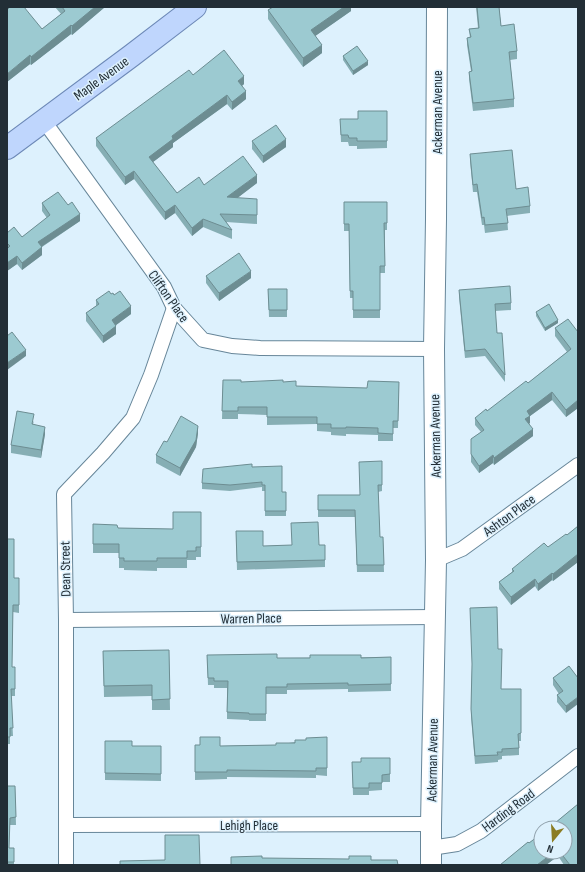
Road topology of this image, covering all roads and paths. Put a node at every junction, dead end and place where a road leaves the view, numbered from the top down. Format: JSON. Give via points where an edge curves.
{"nodes":[{"id":1,"x":195,"y":7,"type":"edge"},
{"id":2,"x":437,"y":7,"type":"edge"},
{"id":3,"x":44,"y":120,"type":"junction"},
{"id":4,"x":7,"y":148,"type":"edge"},
{"id":5,"x":174,"y":308,"type":"junction"},
{"id":6,"x":434,"y":349,"type":"junction"},
{"id":7,"x":578,"y":466,"type":"edge"},
{"id":8,"x":436,"y":560,"type":"junction"},
{"id":9,"x":436,"y":617,"type":"junction"},
{"id":10,"x":66,"y":620,"type":"junction"},
{"id":11,"x":578,"y":756,"type":"edge"},
{"id":12,"x":431,"y":824,"type":"junction"},
{"id":13,"x":67,"y":825,"type":"junction"},
{"id":14,"x":432,"y":856,"type":"edge"},
{"id":15,"x":66,"y":865,"type":"edge"}],
"edges":[{"from":1,"to":3,"type":"main road","name":"Maple Avenue"},
{"from":2,"to":6,"type":"street","name":"Ackerman Avenue"},
{"from":3,"to":4,"type":"main road","name":"Maple Avenue"},
{"from":3,"to":5,"type":"street","name":"Clifton Place","via":[[164,287]]},
{"from":5,"to":6,"type":"street","name":"Clifton Place","via":[[203,340],[232,346]]},
{"from":5,"to":10,"type":"street","name":"Dean Street","via":[[152,375],[133,418],[64,494]]},
{"from":6,"to":8,"type":"street","name":"Ackerman Avenue"},
{"from":7,"to":8,"type":"street","name":"Ashton Place","via":[[462,549]]},
{"from":8,"to":9,"type":"street","name":"Ackerman Avenue"},
{"from":9,"to":10,"type":"street","name":"Warren Place"},
{"from":9,"to":12,"type":"street","name":"Ackerman Avenue"},
{"from":10,"to":13,"type":"street","name":"Dean Street"},
{"from":11,"to":14,"type":"street","name":"Harding Road","via":[[481,831]]},
{"from":12,"to":13,"type":"street","name":"Lehigh Place"},
{"from":12,"to":14,"type":"street","name":"Ackerman Avenue"},
{"from":13,"to":15,"type":"street","name":"Dean Street"}]}
